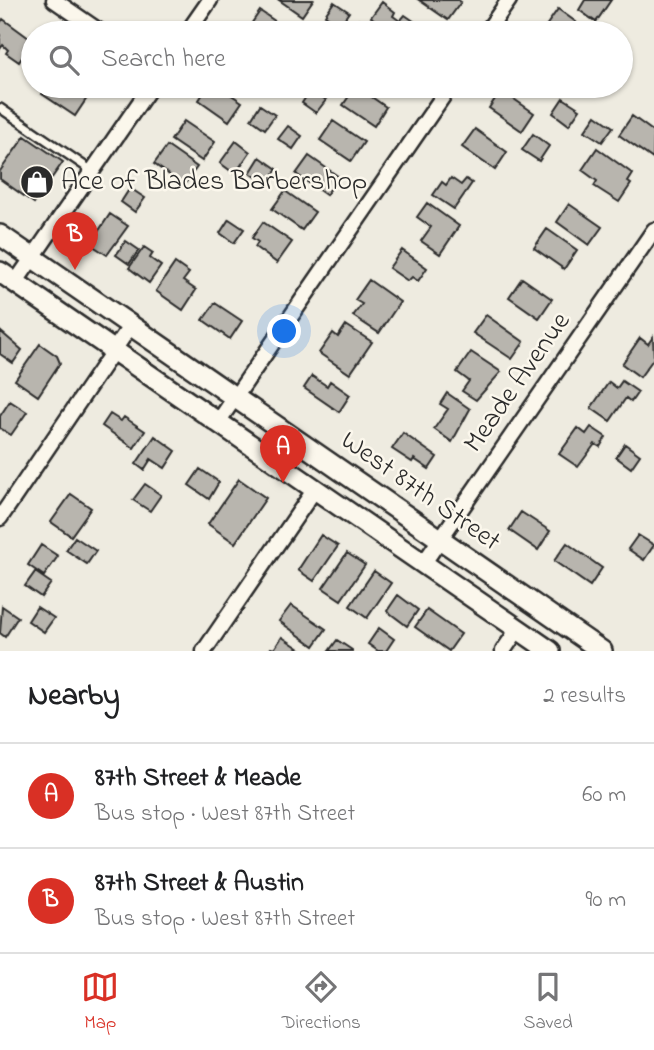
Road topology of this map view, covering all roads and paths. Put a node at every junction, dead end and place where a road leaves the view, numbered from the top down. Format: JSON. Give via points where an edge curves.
{"nodes":[{"id":1,"x":54,"y":0,"type":"edge"},
{"id":2,"x":211,"y":0,"type":"edge"},
{"id":3,"x":509,"y":0,"type":"edge"},
{"id":4,"x":85,"y":21,"type":"edge"},
{"id":5,"x":196,"y":21,"type":"edge"},
{"id":6,"x":494,"y":21,"type":"edge"},
{"id":7,"x":143,"y":98,"type":"edge"},
{"id":8,"x":442,"y":98,"type":"edge"},
{"id":9,"x":0,"y":108,"type":"edge"},
{"id":10,"x":92,"y":172,"type":"junction"},
{"id":11,"x":654,"y":230,"type":"edge"},
{"id":12,"x":0,"y":235,"type":"edge"},
{"id":13,"x":33,"y":257,"type":"junction"},
{"id":14,"x":8,"y":277,"type":"edge"},
{"id":15,"x":131,"y":326,"type":"junction"},
{"id":16,"x":114,"y":350,"type":"junction"},
{"id":17,"x":235,"y":398,"type":"junction"},
{"id":18,"x":218,"y":422,"type":"junction"},
{"id":19,"x":314,"y":489,"type":"junction"},
{"id":20,"x":0,"y":517,"type":"edge"},
{"id":21,"x":440,"y":539,"type":"junction"},
{"id":22,"x":423,"y":564,"type":"junction"},
{"id":23,"x":519,"y":629,"type":"junction"},
{"id":24,"x":204,"y":651,"type":"edge"},
{"id":25,"x":503,"y":651,"type":"edge"},
{"id":26,"x":550,"y":651,"type":"edge"},
{"id":27,"x":602,"y":651,"type":"edge"}],
"edges":[{"from":1,"to":4,"type":"street"},
{"from":2,"to":5,"type":"street"},
{"from":3,"to":6,"type":"street"},
{"from":7,"to":10,"type":"street"},
{"from":8,"to":17,"type":"street"},
{"from":9,"to":10,"type":"lane"},
{"from":10,"to":13,"type":"street"},
{"from":11,"to":21,"type":"street","name":"Meade Avenue"},
{"from":12,"to":13,"type":"main road","name":"West 87th Street"},
{"from":13,"to":14,"type":"street"},
{"from":13,"to":15,"type":"main road","name":"West 87th Street"},
{"from":14,"to":16,"type":"main road","name":"West 87th Street"},
{"from":15,"to":16,"type":"street"},
{"from":15,"to":17,"type":"main road","name":"West 87th Street"},
{"from":16,"to":18,"type":"main road","name":"West 87th Street"},
{"from":16,"to":20,"type":"street"},
{"from":17,"to":18,"type":"street"},
{"from":17,"to":21,"type":"main road","name":"West 87th Street"},
{"from":18,"to":19,"type":"main road","name":"West 87th Street"},
{"from":19,"to":22,"type":"main road","name":"West 87th Street"},
{"from":19,"to":24,"type":"street"},
{"from":21,"to":22,"type":"street","name":"Meade Avenue"},
{"from":21,"to":27,"type":"main road","name":"West 87th Street"},
{"from":22,"to":23,"type":"main road","name":"West 87th Street"},
{"from":23,"to":25,"type":"street"},
{"from":23,"to":26,"type":"main road","name":"West 87th Street"}]}
